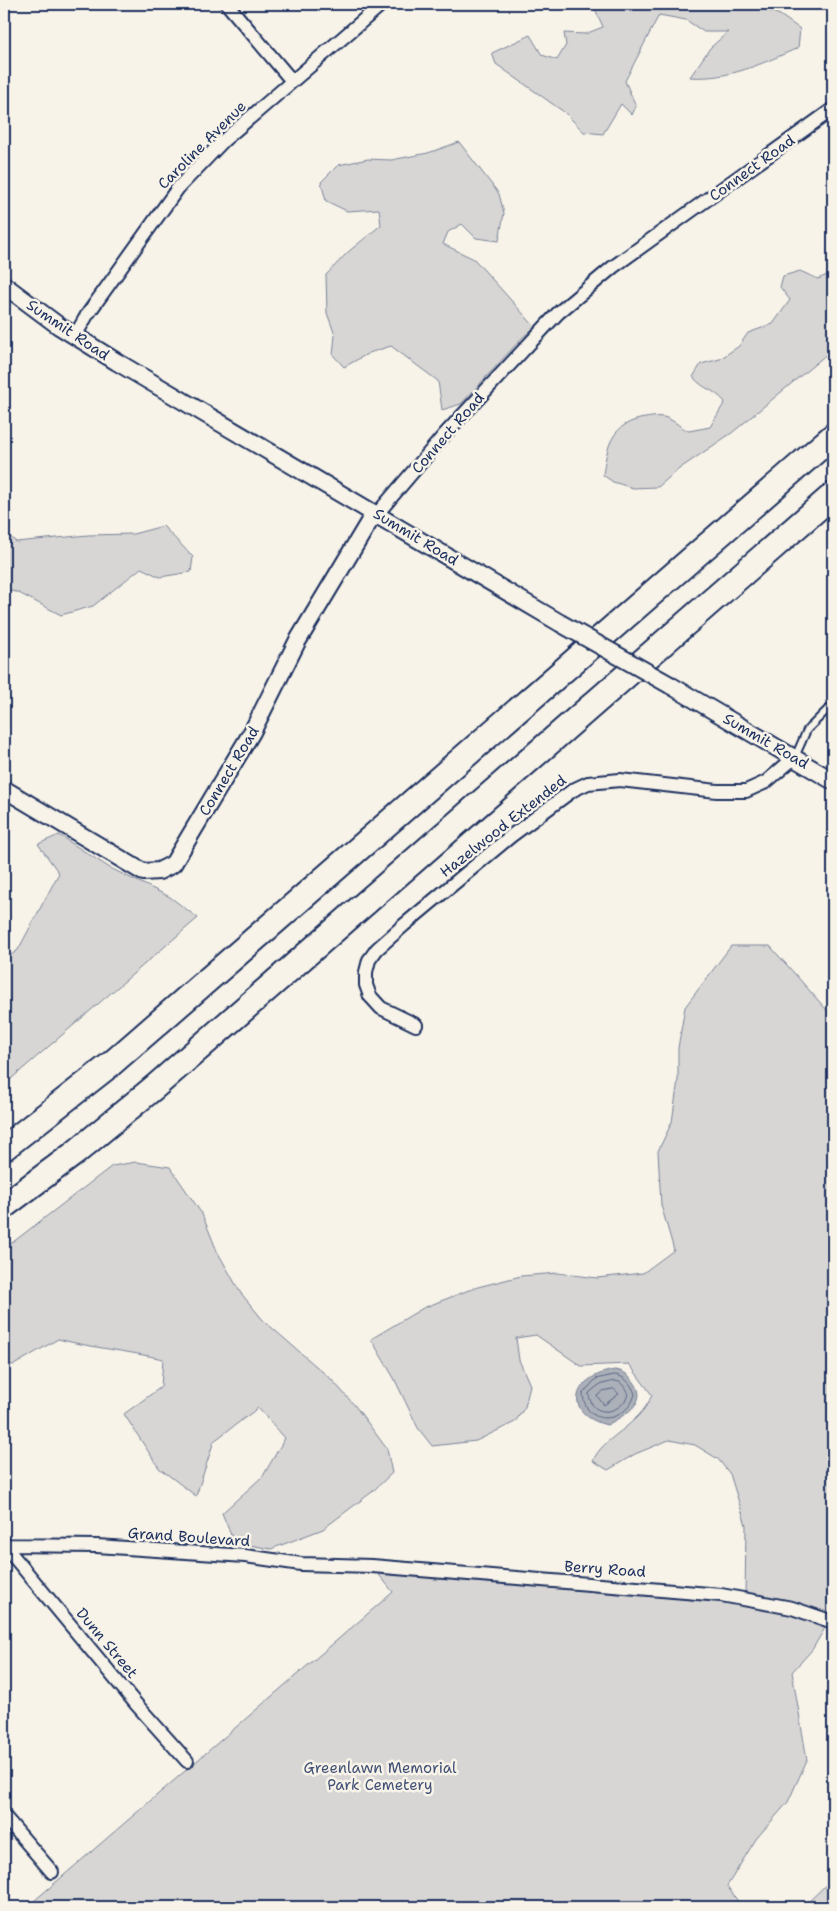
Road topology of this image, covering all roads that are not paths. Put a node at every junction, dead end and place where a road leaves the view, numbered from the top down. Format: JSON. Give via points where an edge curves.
{"nodes":[{"id":1,"x":227,"y":4,"type":"edge"},
{"id":2,"x":382,"y":4,"type":"edge"},
{"id":3,"x":292,"y":81,"type":"junction"},
{"id":4,"x":833,"y":109,"type":"edge"},
{"id":5,"x":4,"y":285,"type":"edge"},
{"id":6,"x":76,"y":336,"type":"junction"},
{"id":7,"x":833,"y":436,"type":"edge"},
{"id":8,"x":833,"y":495,"type":"edge"},
{"id":9,"x":377,"y":514,"type":"junction"},
{"id":10,"x":833,"y":704,"type":"edge"},
{"id":11,"x":794,"y":758,"type":"junction"},
{"id":12,"x":833,"y":781,"type":"edge"},
{"id":13,"x":4,"y":789,"type":"edge"},
{"id":14,"x":416,"y":1025,"type":"dead end"},
{"id":15,"x":4,"y":1148,"type":"edge"},
{"id":16,"x":4,"y":1206,"type":"edge"},
{"id":17,"x":4,"y":1545,"type":"edge"},
{"id":18,"x":372,"y":1566,"type":"joint"},
{"id":19,"x":833,"y":1622,"type":"edge"},
{"id":20,"x":187,"y":1761,"type":"dead end"},
{"id":21,"x":4,"y":1816,"type":"edge"},
{"id":22,"x":52,"y":1872,"type":"dead end"}],
"edges":[{"from":1,"to":3,"type":"street"},
{"from":2,"to":3,"type":"street","name":"Caroline Avenue"},
{"from":3,"to":6,"type":"street","name":"Caroline Avenue","via":[[223,142],[178,188],[87,315]]},
{"from":4,"to":9,"type":"street","name":"Connect Road","via":[[613,267],[565,307],[521,351]]},
{"from":5,"to":6,"type":"street","name":"Summit Road"},
{"from":6,"to":9,"type":"street","name":"Summit Road"},
{"from":7,"to":15,"type":"highway","via":[[152,1029],[74,1095]]},
{"from":8,"to":16,"type":"highway","via":[[157,1085]]},
{"from":9,"to":11,"type":"street","name":"Summit Road","bridge":true},
{"from":9,"to":13,"type":"street","name":"Connect Road","via":[[369,522],[297,642],[252,732],[178,858],[166,868],[143,872]]},
{"from":10,"to":11,"type":"lane","via":[[807,730]]},
{"from":11,"to":12,"type":"street","name":"Summit Road"},
{"from":11,"to":14,"type":"street","name":"Hazelwood Extended","via":[[766,782],[746,791],[717,791],[620,780],[588,783],[573,790],[511,836],[404,925],[369,960],[366,979],[370,996],[381,1008]]},
{"from":17,"to":18,"type":"street","name":"Grand Boulevard","via":[[97,1546],[245,1556],[301,1564]]},
{"from":17,"to":20,"type":"street","name":"Dunn Street"},
{"from":18,"to":19,"type":"street","name":"Berry Road","via":[[721,1595],[792,1608]]},
{"from":21,"to":22,"type":"street"}]}
